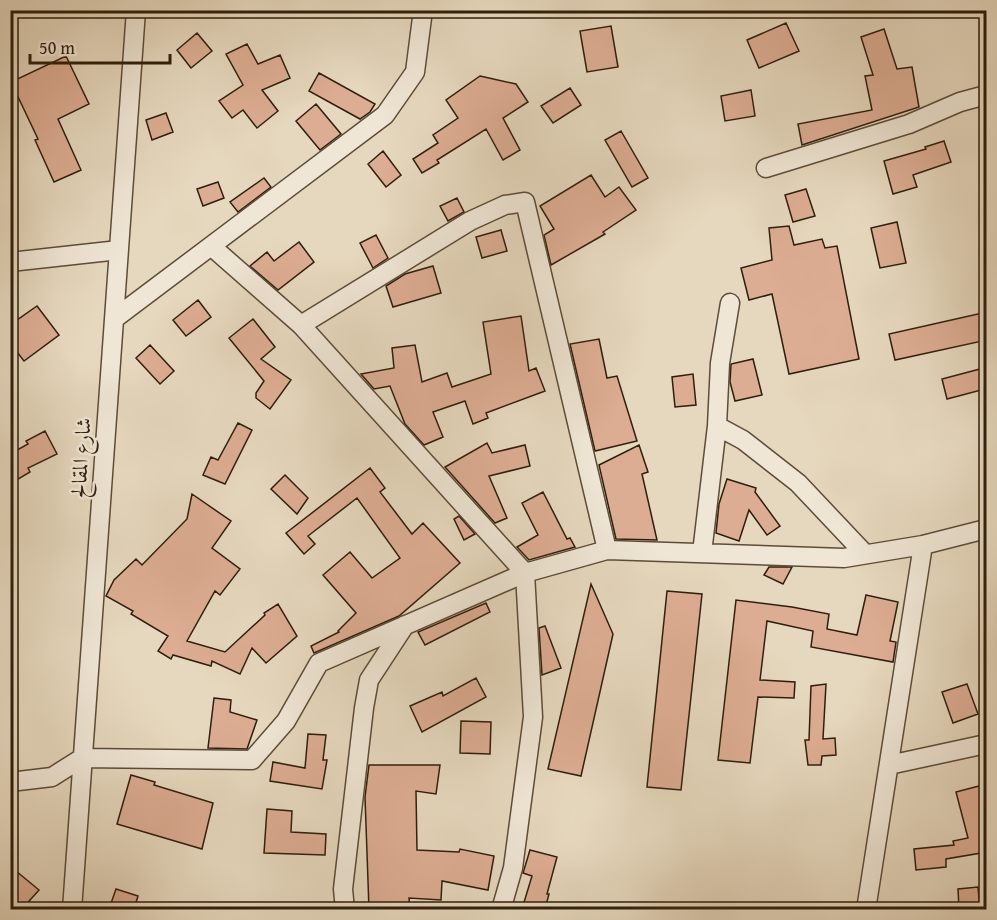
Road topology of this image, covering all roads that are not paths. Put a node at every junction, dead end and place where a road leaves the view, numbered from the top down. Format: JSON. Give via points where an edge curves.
{"nodes":[{"id":1,"x":136,"y":10,"type":"edge"},
{"id":2,"x":423,"y":10,"type":"edge"},
{"id":3,"x":987,"y":95,"type":"edge"},
{"id":4,"x":766,"y":168,"type":"dead end"},
{"id":5,"x":211,"y":246,"type":"junction"},
{"id":6,"x":119,"y":250,"type":"junction"},
{"id":7,"x":10,"y":262,"type":"edge"},
{"id":8,"x":730,"y":303,"type":"dead end"},
{"id":9,"x":114,"y":319,"type":"junction"},
{"id":10,"x":301,"y":326,"type":"junction"},
{"id":11,"x":717,"y":426,"type":"junction"},
{"id":12,"x":987,"y":530,"type":"edge"},
{"id":13,"x":923,"y":545,"type":"junction"},
{"id":14,"x":607,"y":550,"type":"junction"},
{"id":15,"x":702,"y":553,"type":"junction"},
{"id":16,"x":865,"y":554,"type":"junction"},
{"id":17,"x":525,"y":573,"type":"junction"},
{"id":18,"x":405,"y":626,"type":"junction"},
{"id":19,"x":987,"y":744,"type":"edge"},
{"id":20,"x":82,"y":758,"type":"junction"},
{"id":21,"x":889,"y":765,"type":"junction"},
{"id":22,"x":10,"y":782,"type":"edge"},
{"id":23,"x":869,"y":908,"type":"edge"},
{"id":24,"x":72,"y":909,"type":"edge"},
{"id":25,"x":345,"y":909,"type":"edge"},
{"id":26,"x":501,"y":909,"type":"edge"}],
"edges":[{"from":1,"to":6,"type":"street","name":"شارع المقالح"},
{"from":2,"to":5,"type":"street","via":[[415,72],[385,115]]},
{"from":3,"to":4,"type":"street","via":[[909,124]]},
{"from":5,"to":9,"type":"street"},
{"from":5,"to":10,"type":"street"},
{"from":6,"to":7,"type":"street"},
{"from":6,"to":9,"type":"street","name":"شارع المقالح"},
{"from":8,"to":11,"type":"street","via":[[720,363]]},
{"from":9,"to":20,"type":"street","name":"شارع المقالح"},
{"from":10,"to":14,"type":"street","via":[[470,221],[505,205],[525,202]]},
{"from":10,"to":17,"type":"street"},
{"from":11,"to":15,"type":"street"},
{"from":11,"to":16,"type":"street","via":[[743,440],[798,483]]},
{"from":12,"to":13,"type":"street"},
{"from":13,"to":16,"type":"street"},
{"from":13,"to":21,"type":"street"},
{"from":14,"to":15,"type":"street"},
{"from":14,"to":17,"type":"street"},
{"from":15,"to":16,"type":"street","via":[[844,558]]},
{"from":17,"to":18,"type":"street"},
{"from":17,"to":26,"type":"street","via":[[533,717],[513,868]]},
{"from":18,"to":20,"type":"street","via":[[320,663],[286,721],[252,760]]},
{"from":18,"to":25,"type":"street","via":[[369,680],[342,889]]},
{"from":19,"to":21,"type":"street"},
{"from":20,"to":22,"type":"street","via":[[52,777]]},
{"from":20,"to":24,"type":"street","name":"شارع المقالح"},
{"from":21,"to":23,"type":"street"}]}
